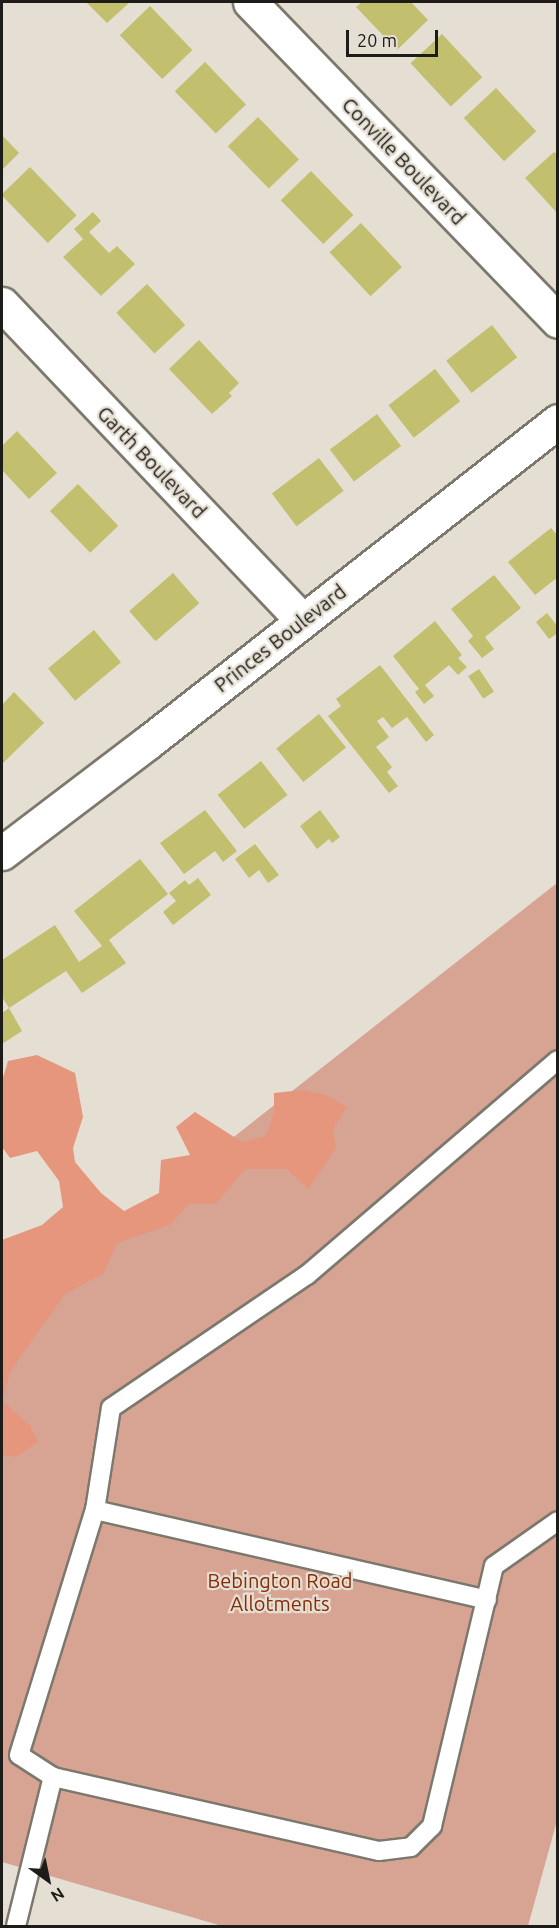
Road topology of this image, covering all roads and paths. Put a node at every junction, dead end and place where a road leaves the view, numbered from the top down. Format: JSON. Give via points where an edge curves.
{"nodes":[{"id":1,"x":250,"y":2,"type":"edge"},
{"id":2,"x":2,"y":304,"type":"edge"},
{"id":3,"x":558,"y":321,"type":"edge"},
{"id":4,"x":558,"y":421,"type":"edge"},
{"id":5,"x":302,"y":620,"type":"junction"},
{"id":6,"x":2,"y":853,"type":"edge"},
{"id":7,"x":558,"y":1060,"type":"edge"},
{"id":8,"x":95,"y":1510,"type":"junction"},
{"id":9,"x":558,"y":1521,"type":"edge"},
{"id":10,"x":487,"y":1600,"type":"junction"},
{"id":11,"x":53,"y":1777,"type":"junction"},
{"id":12,"x":16,"y":1926,"type":"edge"}],
"edges":[{"from":1,"to":3,"type":"street","name":"Conville Boulevard"},
{"from":2,"to":5,"type":"street","name":"Garth Boulevard"},
{"from":4,"to":5,"type":"street","name":"Princes Boulevard"},
{"from":5,"to":6,"type":"street","name":"Princes Boulevard"},
{"from":7,"to":8,"type":"lane","via":[[307,1275],[111,1408]]},
{"from":8,"to":10,"type":"lane"},
{"from":8,"to":11,"type":"lane","via":[[19,1755]]},
{"from":9,"to":10,"type":"lane","via":[[494,1566]]},
{"from":10,"to":11,"type":"lane","via":[[432,1826],[411,1847],[379,1851]]},
{"from":11,"to":12,"type":"lane"}]}
